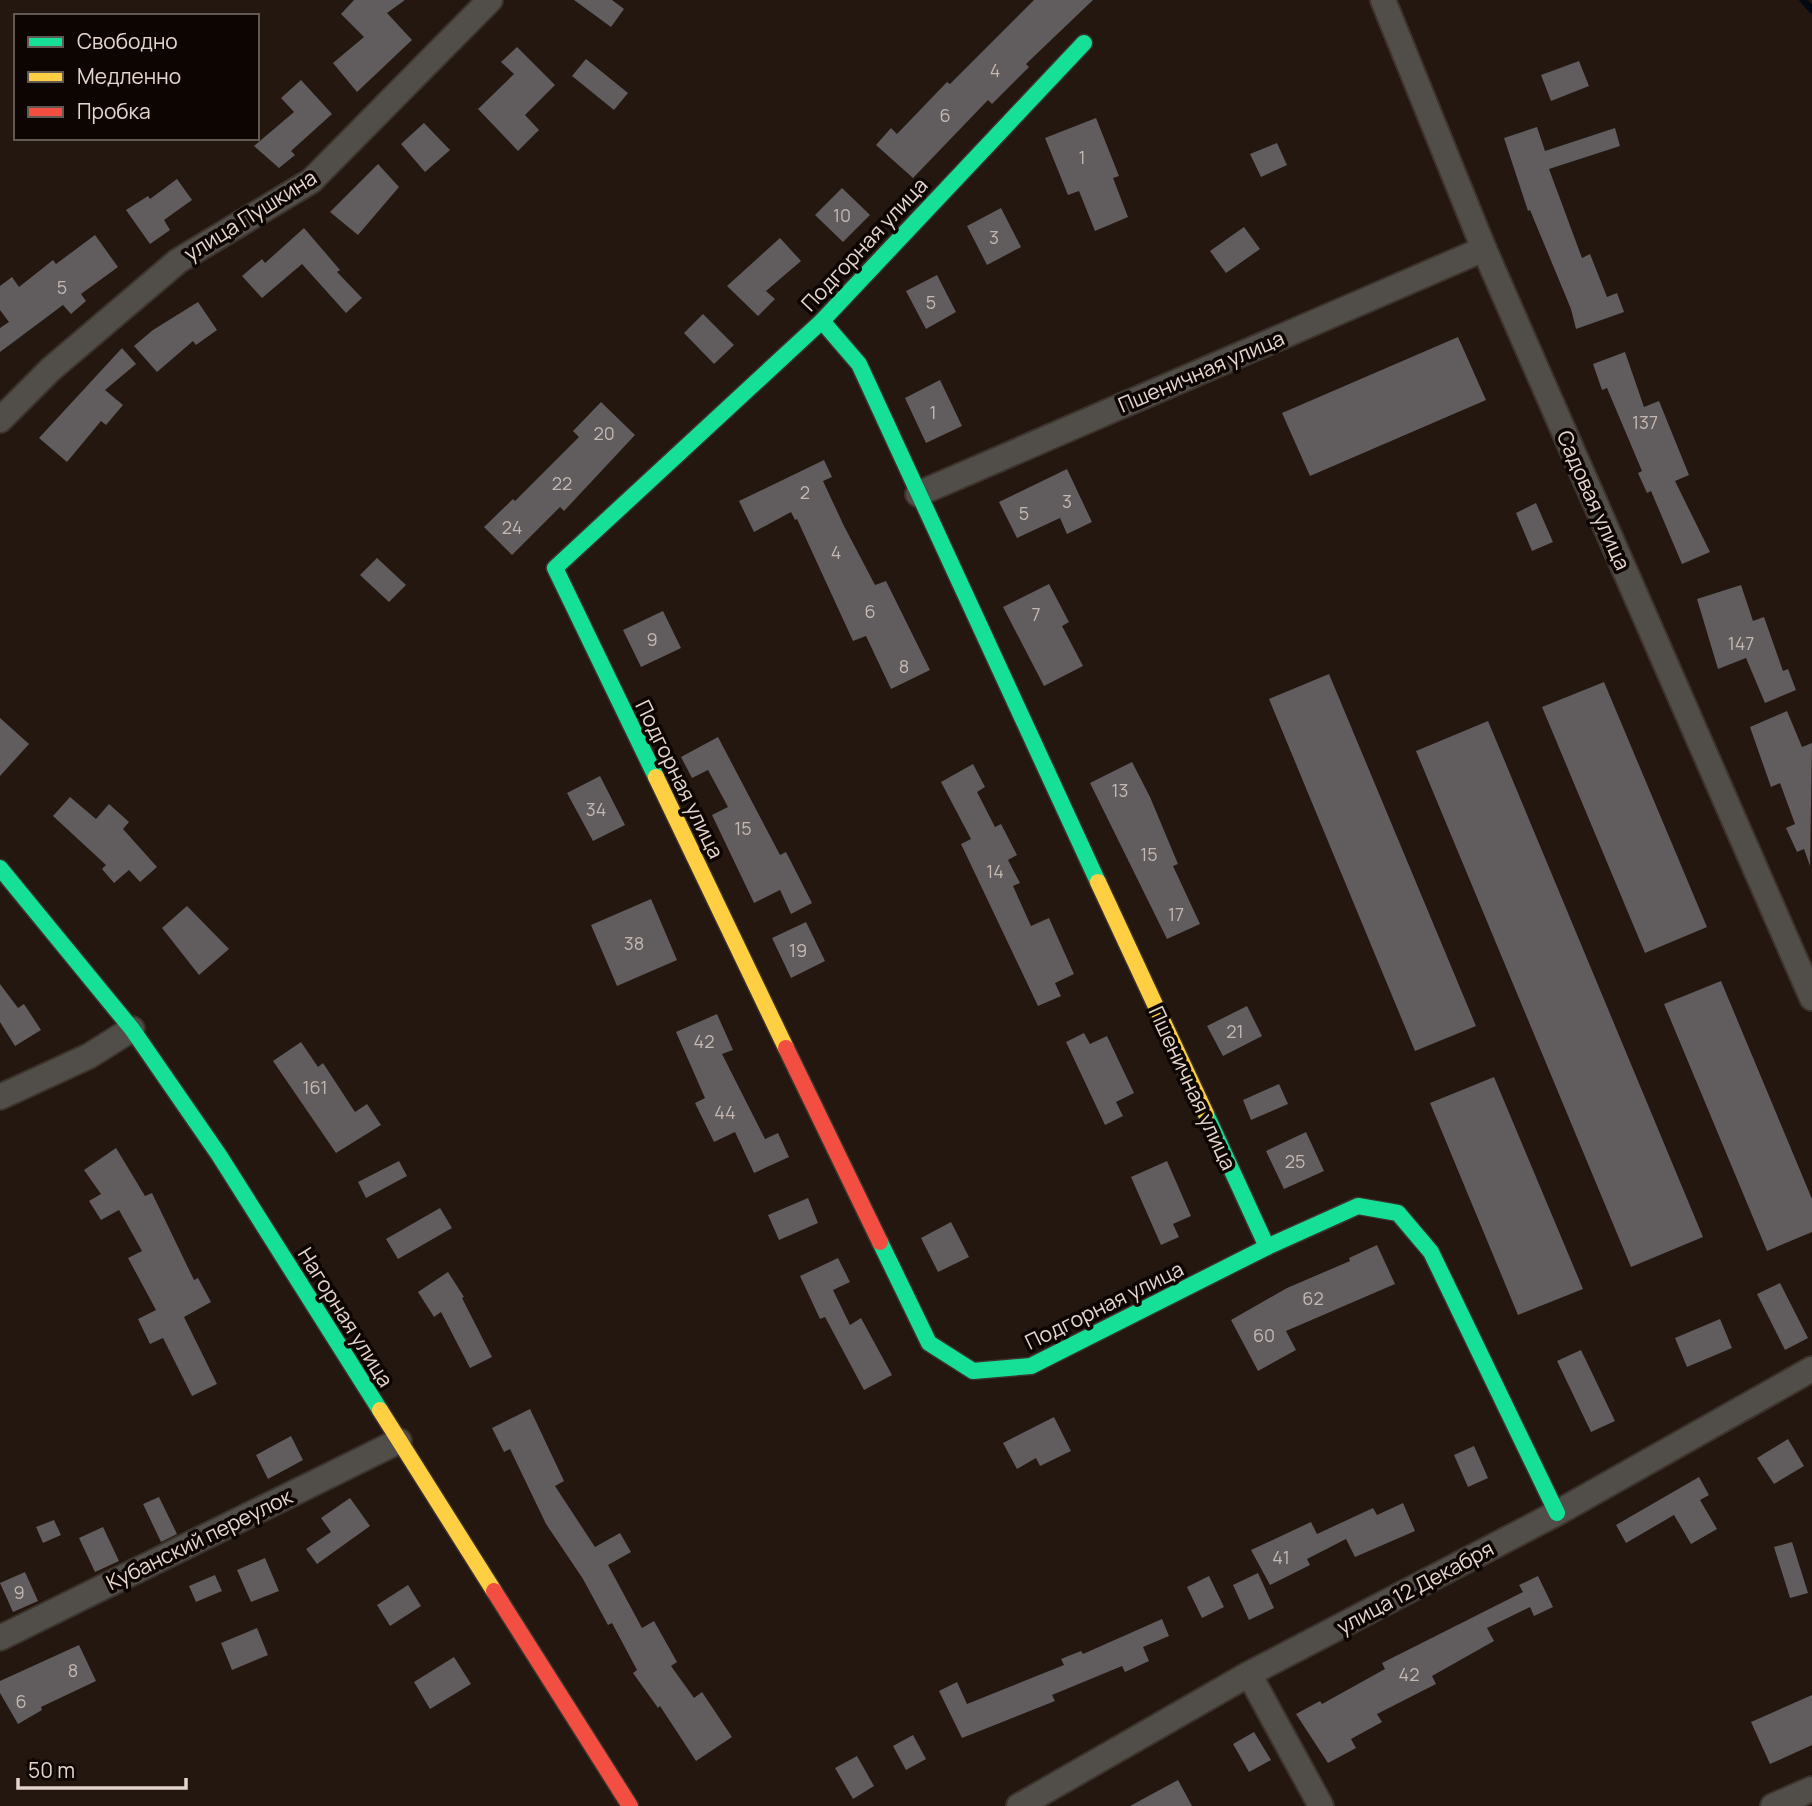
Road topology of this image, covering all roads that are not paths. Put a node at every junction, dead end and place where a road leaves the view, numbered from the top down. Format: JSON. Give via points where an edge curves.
{"nodes":[{"id":1,"x":490,"y":0,"type":"edge"},
{"id":2,"x":1383,"y":0,"type":"edge"},
{"id":3,"x":1084,"y":43,"type":"dead end"},
{"id":4,"x":1484,"y":248,"type":"junction"},
{"id":5,"x":822,"y":321,"type":"junction"},
{"id":6,"x":0,"y":420,"type":"edge"},
{"id":7,"x":918,"y":494,"type":"junction"},
{"id":8,"x":0,"y":868,"type":"edge"},
{"id":9,"x":1812,"y":998,"type":"edge"},
{"id":10,"x":132,"y":1029,"type":"junction"},
{"id":11,"x":0,"y":1097,"type":"edge"},
{"id":12,"x":1267,"y":1247,"type":"junction"},
{"id":13,"x":1812,"y":1369,"type":"edge"},
{"id":14,"x":399,"y":1441,"type":"junction"},
{"id":15,"x":1557,"y":1513,"type":"junction"},
{"id":16,"x":0,"y":1637,"type":"edge"},
{"id":17,"x":1249,"y":1674,"type":"junction"},
{"id":18,"x":1812,"y":1789,"type":"edge"},
{"id":19,"x":630,"y":1806,"type":"edge"},
{"id":20,"x":1019,"y":1806,"type":"edge"},
{"id":21,"x":1321,"y":1806,"type":"edge"},
{"id":22,"x":1773,"y":1806,"type":"edge"}],
"edges":[{"from":1,"to":6,"type":"street","name":"улица Пушкина","via":[[311,181],[178,261],[51,369]]},
{"from":2,"to":4,"type":"street","name":"Садовая улица"},
{"from":3,"to":5,"type":"street","name":"Подгорная улица"},
{"from":4,"to":7,"type":"street","name":"Пшеничная улица"},
{"from":4,"to":9,"type":"street","name":"Садовая улица"},
{"from":5,"to":7,"type":"street","name":"Пшеничная улица","via":[[859,364]]},
{"from":5,"to":12,"type":"street","name":"Подгорная улица","via":[[555,568],[929,1343],[973,1371],[1031,1366]]},
{"from":7,"to":12,"type":"street","name":"Пшеничная улица"},
{"from":8,"to":10,"type":"street","name":"Нагорная улица"},
{"from":10,"to":11,"type":"street","via":[[89,1056]]},
{"from":10,"to":14,"type":"street","name":"Нагорная улица","via":[[219,1155]]},
{"from":12,"to":15,"type":"street","via":[[1358,1206],[1398,1213],[1431,1252]]},
{"from":13,"to":15,"type":"street","name":"улица 12 Декабря"},
{"from":14,"to":16,"type":"street","name":"Кубанский переулок"},
{"from":14,"to":19,"type":"street","name":"Нагорная улица"},
{"from":15,"to":17,"type":"street","name":"улица 12 Декабря"},
{"from":17,"to":20,"type":"street","name":"улица 12 Декабря"},
{"from":17,"to":21,"type":"street"},
{"from":18,"to":22,"type":"street"}]}
